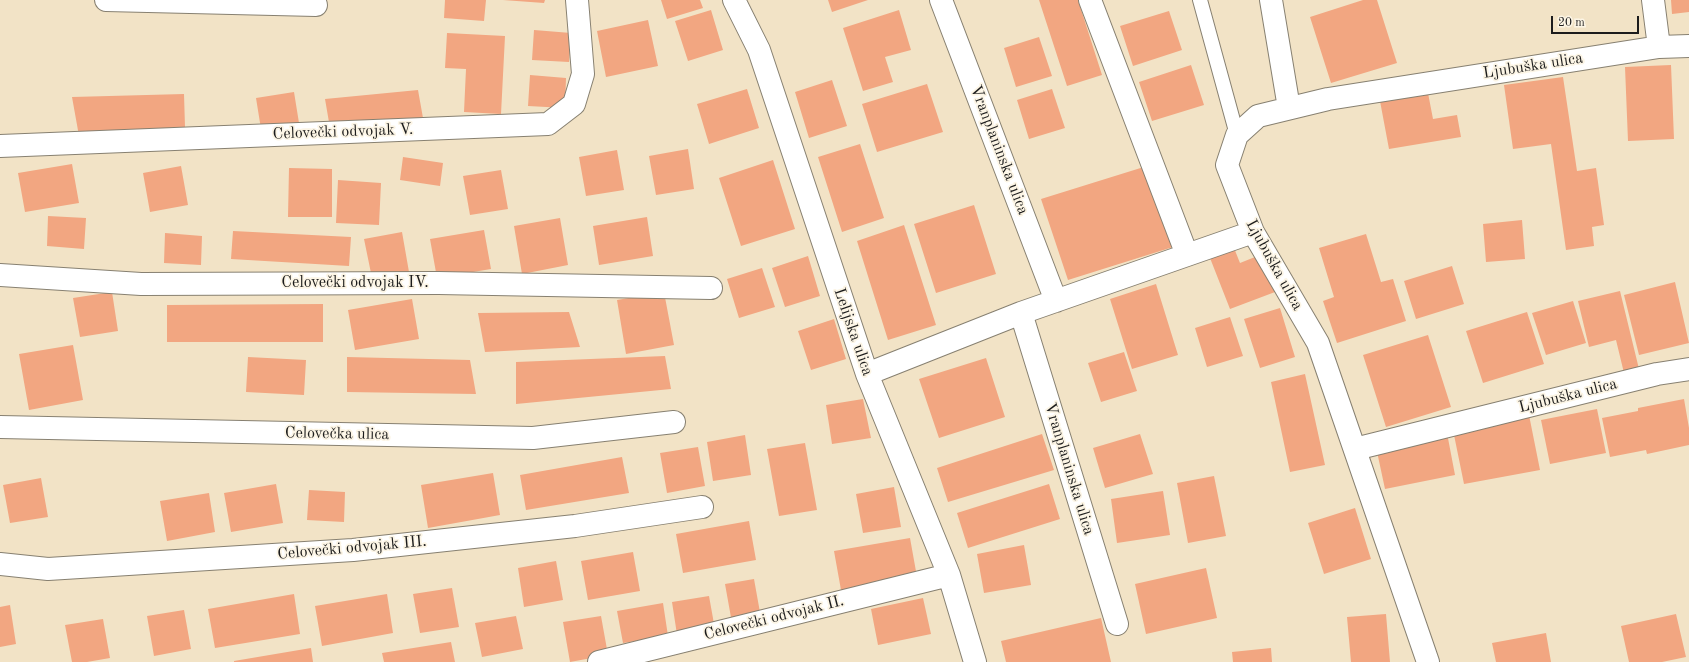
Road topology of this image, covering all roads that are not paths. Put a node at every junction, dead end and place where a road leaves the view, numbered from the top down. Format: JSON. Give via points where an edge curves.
{"nodes":[{"id":1,"x":106,"y":0,"type":"edge"},
{"id":2,"x":577,"y":0,"type":"edge"},
{"id":3,"x":734,"y":0,"type":"edge"},
{"id":4,"x":941,"y":0,"type":"edge"},
{"id":5,"x":1090,"y":0,"type":"edge"},
{"id":6,"x":1200,"y":0,"type":"edge"},
{"id":7,"x":1271,"y":0,"type":"edge"},
{"id":8,"x":1653,"y":0,"type":"edge"},
{"id":9,"x":316,"y":5,"type":"dead end"},
{"id":10,"x":1689,"y":46,"type":"edge"},
{"id":11,"x":1659,"y":47,"type":"junction"},
{"id":12,"x":1289,"y":108,"type":"junction"},
{"id":13,"x":1237,"y":135,"type":"junction"},
{"id":14,"x":0,"y":146,"type":"edge"},
{"id":15,"x":1253,"y":232,"type":"junction"},
{"id":16,"x":1187,"y":255,"type":"junction"},
{"id":17,"x":0,"y":275,"type":"edge"},
{"id":18,"x":711,"y":288,"type":"dead end"},
{"id":19,"x":1056,"y":301,"type":"junction"},
{"id":20,"x":1021,"y":313,"type":"junction"},
{"id":21,"x":1689,"y":369,"type":"edge"},
{"id":22,"x":867,"y":374,"type":"junction"},
{"id":23,"x":674,"y":422,"type":"dead end"},
{"id":24,"x":0,"y":427,"type":"edge"},
{"id":25,"x":1355,"y":449,"type":"junction"},
{"id":26,"x":702,"y":507,"type":"dead end"},
{"id":27,"x":0,"y":564,"type":"edge"},
{"id":28,"x":949,"y":575,"type":"junction"},
{"id":29,"x":1117,"y":624,"type":"dead end"},
{"id":30,"x":599,"y":662,"type":"edge"},
{"id":31,"x":975,"y":662,"type":"edge"},
{"id":32,"x":1428,"y":662,"type":"edge"}],
"edges":[{"from":1,"to":9,"type":"street"},
{"from":2,"to":14,"type":"street","name":"Celovečki odvojak V.","via":[[583,74],[574,104],[548,124]]},
{"from":3,"to":22,"type":"street","name":"Lelijska ulica","via":[[759,50]]},
{"from":4,"to":19,"type":"street","name":"Vranplaninska ulica"},
{"from":5,"to":16,"type":"street"},
{"from":6,"to":13,"type":"lane"},
{"from":7,"to":12,"type":"street"},
{"from":8,"to":11,"type":"street"},
{"from":10,"to":11,"type":"street","name":"Ljubuška ulica"},
{"from":11,"to":12,"type":"street","name":"Ljubuška ulica","via":[[1328,99]]},
{"from":12,"to":13,"type":"street","name":"Ljubuška ulica","via":[[1258,116]]},
{"from":13,"to":15,"type":"street","name":"Ljubuška ulica","via":[[1227,165]]},
{"from":15,"to":16,"type":"street"},
{"from":15,"to":25,"type":"street","name":"Ljubuška ulica","via":[[1318,343]]},
{"from":16,"to":19,"type":"street"},
{"from":17,"to":18,"type":"street","name":"Celovečki odvojak IV.","via":[[141,284],[438,283]]},
{"from":19,"to":20,"type":"street"},
{"from":20,"to":22,"type":"street"},
{"from":20,"to":29,"type":"street","name":"Vranplaninska ulica"},
{"from":21,"to":25,"type":"street","name":"Ljubuška ulica","via":[[1657,374]]},
{"from":22,"to":28,"type":"street","name":"Lelijska ulica"},
{"from":23,"to":24,"type":"street","name":"Celovečka ulica","via":[[533,438]]},
{"from":25,"to":32,"type":"street","name":"Ljubuška ulica"},
{"from":26,"to":27,"type":"street","name":"Celovečki odvojak III.","via":[[575,526],[353,550],[48,569]]},
{"from":28,"to":30,"type":"street","name":"Celovečki odvojak II."},
{"from":28,"to":31,"type":"street","name":"Lelijska ulica"}]}
